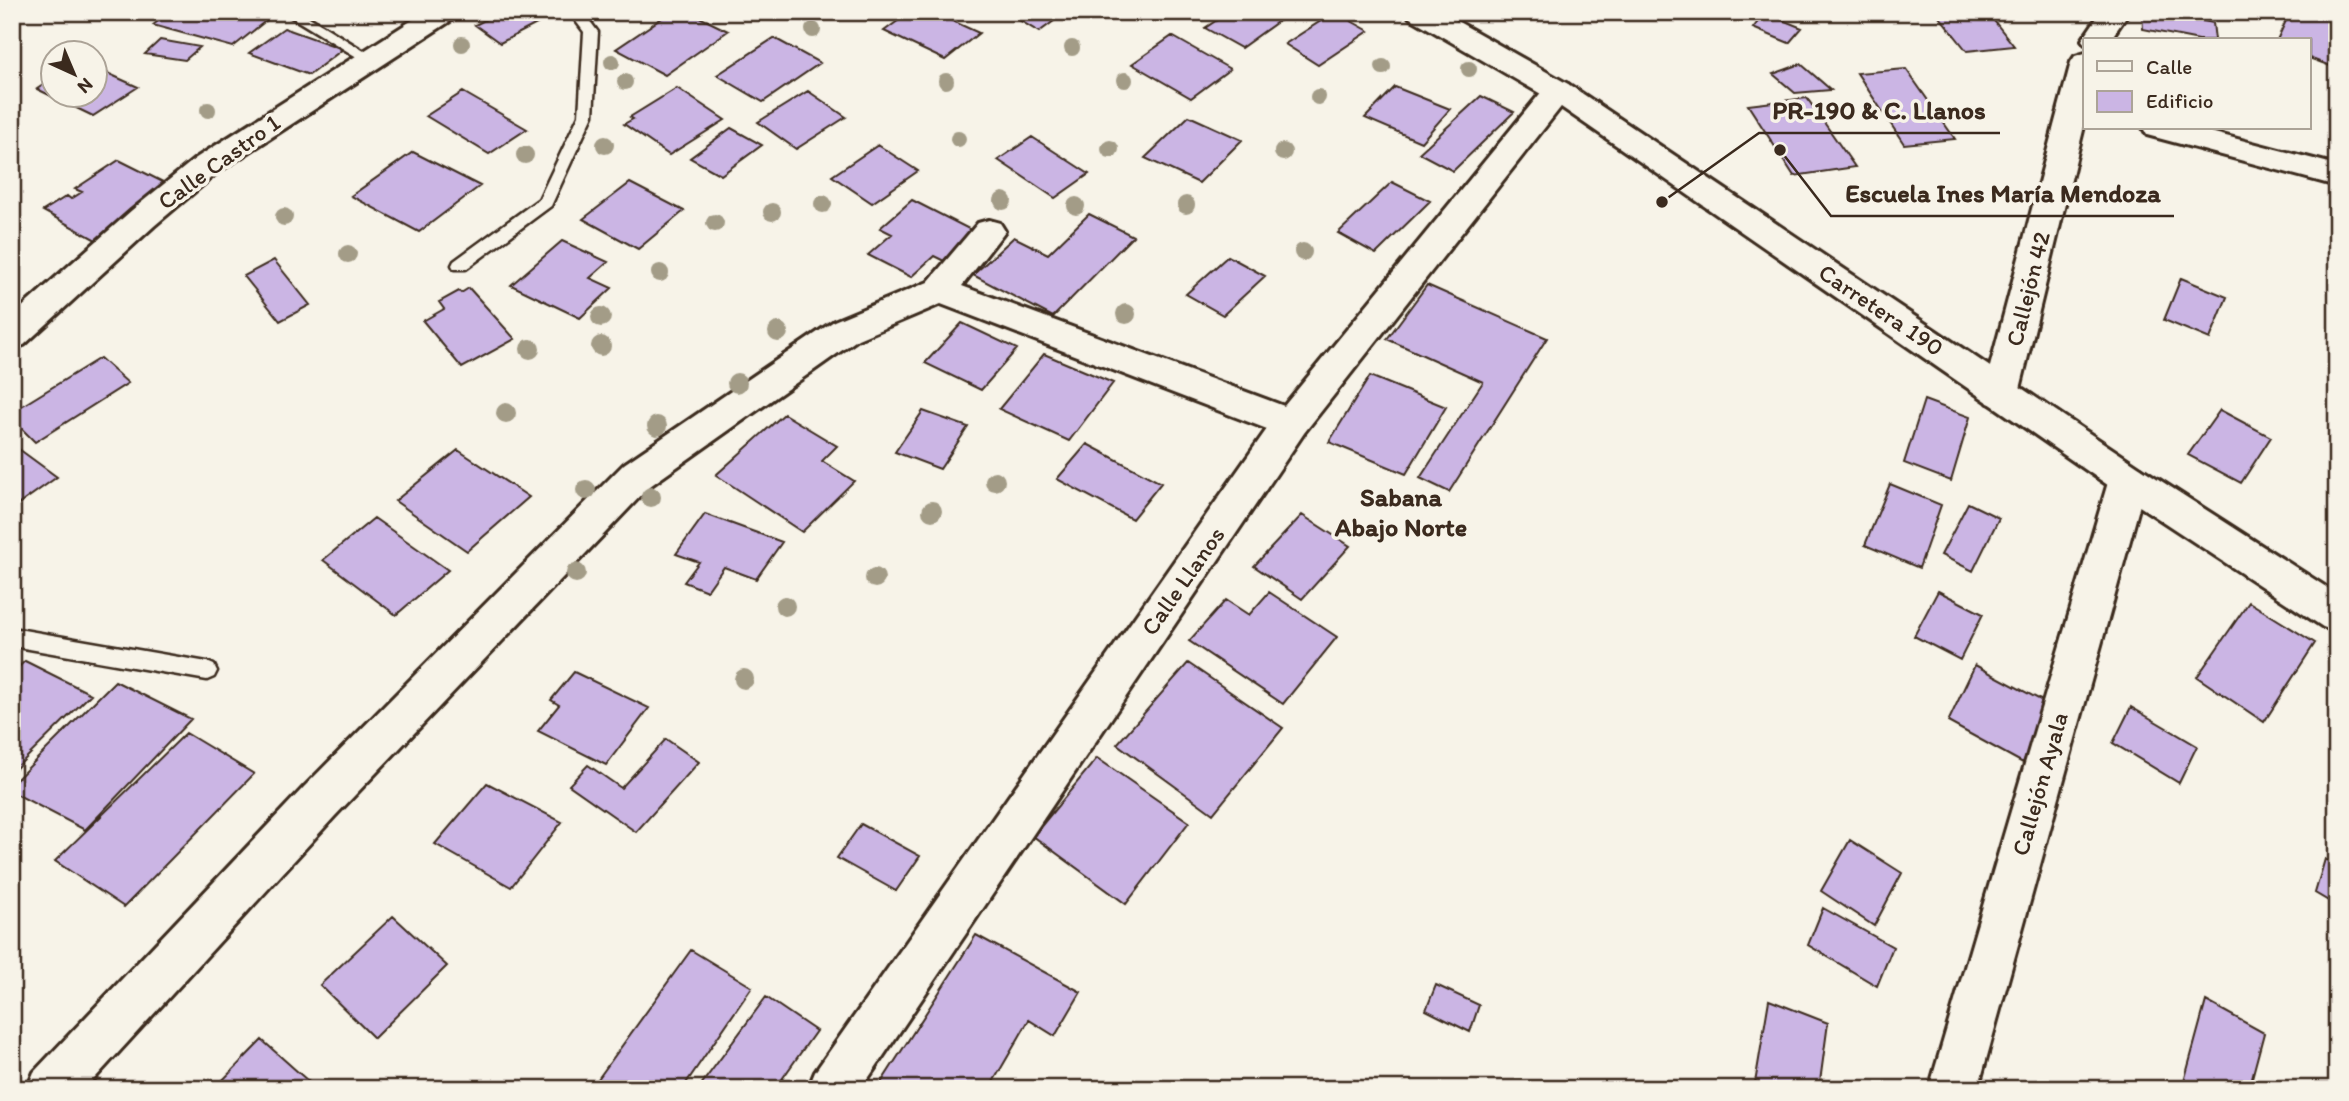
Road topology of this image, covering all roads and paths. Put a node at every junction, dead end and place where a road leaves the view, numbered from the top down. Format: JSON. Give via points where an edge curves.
{"nodes":[{"id":1,"x":290,"y":12,"type":"edge"},
{"id":2,"x":445,"y":12,"type":"edge"},
{"id":3,"x":576,"y":12,"type":"edge"},
{"id":4,"x":1420,"y":12,"type":"edge"},
{"id":5,"x":2115,"y":12,"type":"edge"},
{"id":6,"x":2096,"y":38,"type":"edge"},
{"id":7,"x":370,"y":59,"type":"junction"},
{"id":8,"x":2083,"y":80,"type":"edge"},
{"id":9,"x":1558,"y":91,"type":"junction"},
{"id":10,"x":2080,"y":106,"type":"edge"},
{"id":11,"x":2165,"y":130,"type":"edge"},
{"id":12,"x":2337,"y":176,"type":"edge"},
{"id":13,"x":989,"y":231,"type":"dead end"},
{"id":14,"x":460,"y":265,"type":"dead end"},
{"id":15,"x":940,"y":291,"type":"junction"},
{"id":16,"x":12,"y":337,"type":"edge"},
{"id":17,"x":2001,"y":393,"type":"junction"},
{"id":18,"x":1291,"y":423,"type":"junction"},
{"id":19,"x":2128,"y":479,"type":"junction"},
{"id":20,"x":2337,"y":615,"type":"edge"},
{"id":21,"x":12,"y":637,"type":"edge"},
{"id":22,"x":207,"y":671,"type":"dead end"},
{"id":23,"x":51,"y":1089,"type":"edge"},
{"id":24,"x":832,"y":1089,"type":"edge"},
{"id":25,"x":1953,"y":1089,"type":"edge"}],
"edges":[{"from":1,"to":7,"type":"lane"},
{"from":2,"to":7,"type":"street","name":"Calle Castro 1"},
{"from":3,"to":14,"type":"lane","via":[[590,32],[586,116],[545,202]]},
{"from":4,"to":9,"type":"street","name":"Carretera 190"},
{"from":5,"to":6,"type":"street"},
{"from":7,"to":16,"type":"street","name":"Calle Castro 1","via":[[207,165]]},
{"from":8,"to":10,"type":"street","name":"Callejón 42"},
{"from":9,"to":17,"type":"street","name":"Carretera 190"},
{"from":9,"to":18,"type":"street","name":"Calle Llanos"},
{"from":10,"to":17,"type":"street","name":"Callejón 42"},
{"from":11,"to":12,"type":"street"},
{"from":13,"to":15,"type":"street"},
{"from":15,"to":18,"type":"street"},
{"from":15,"to":23,"type":"street","via":[[846,330],[637,475],[319,802]]},
{"from":17,"to":19,"type":"street","name":"Carretera 190"},
{"from":18,"to":24,"type":"street","name":"Calle Llanos"},
{"from":19,"to":20,"type":"street","name":"Carretera 190"},
{"from":19,"to":25,"type":"street","name":"Callejón Ayala"},
{"from":21,"to":22,"type":"lane"}]}
